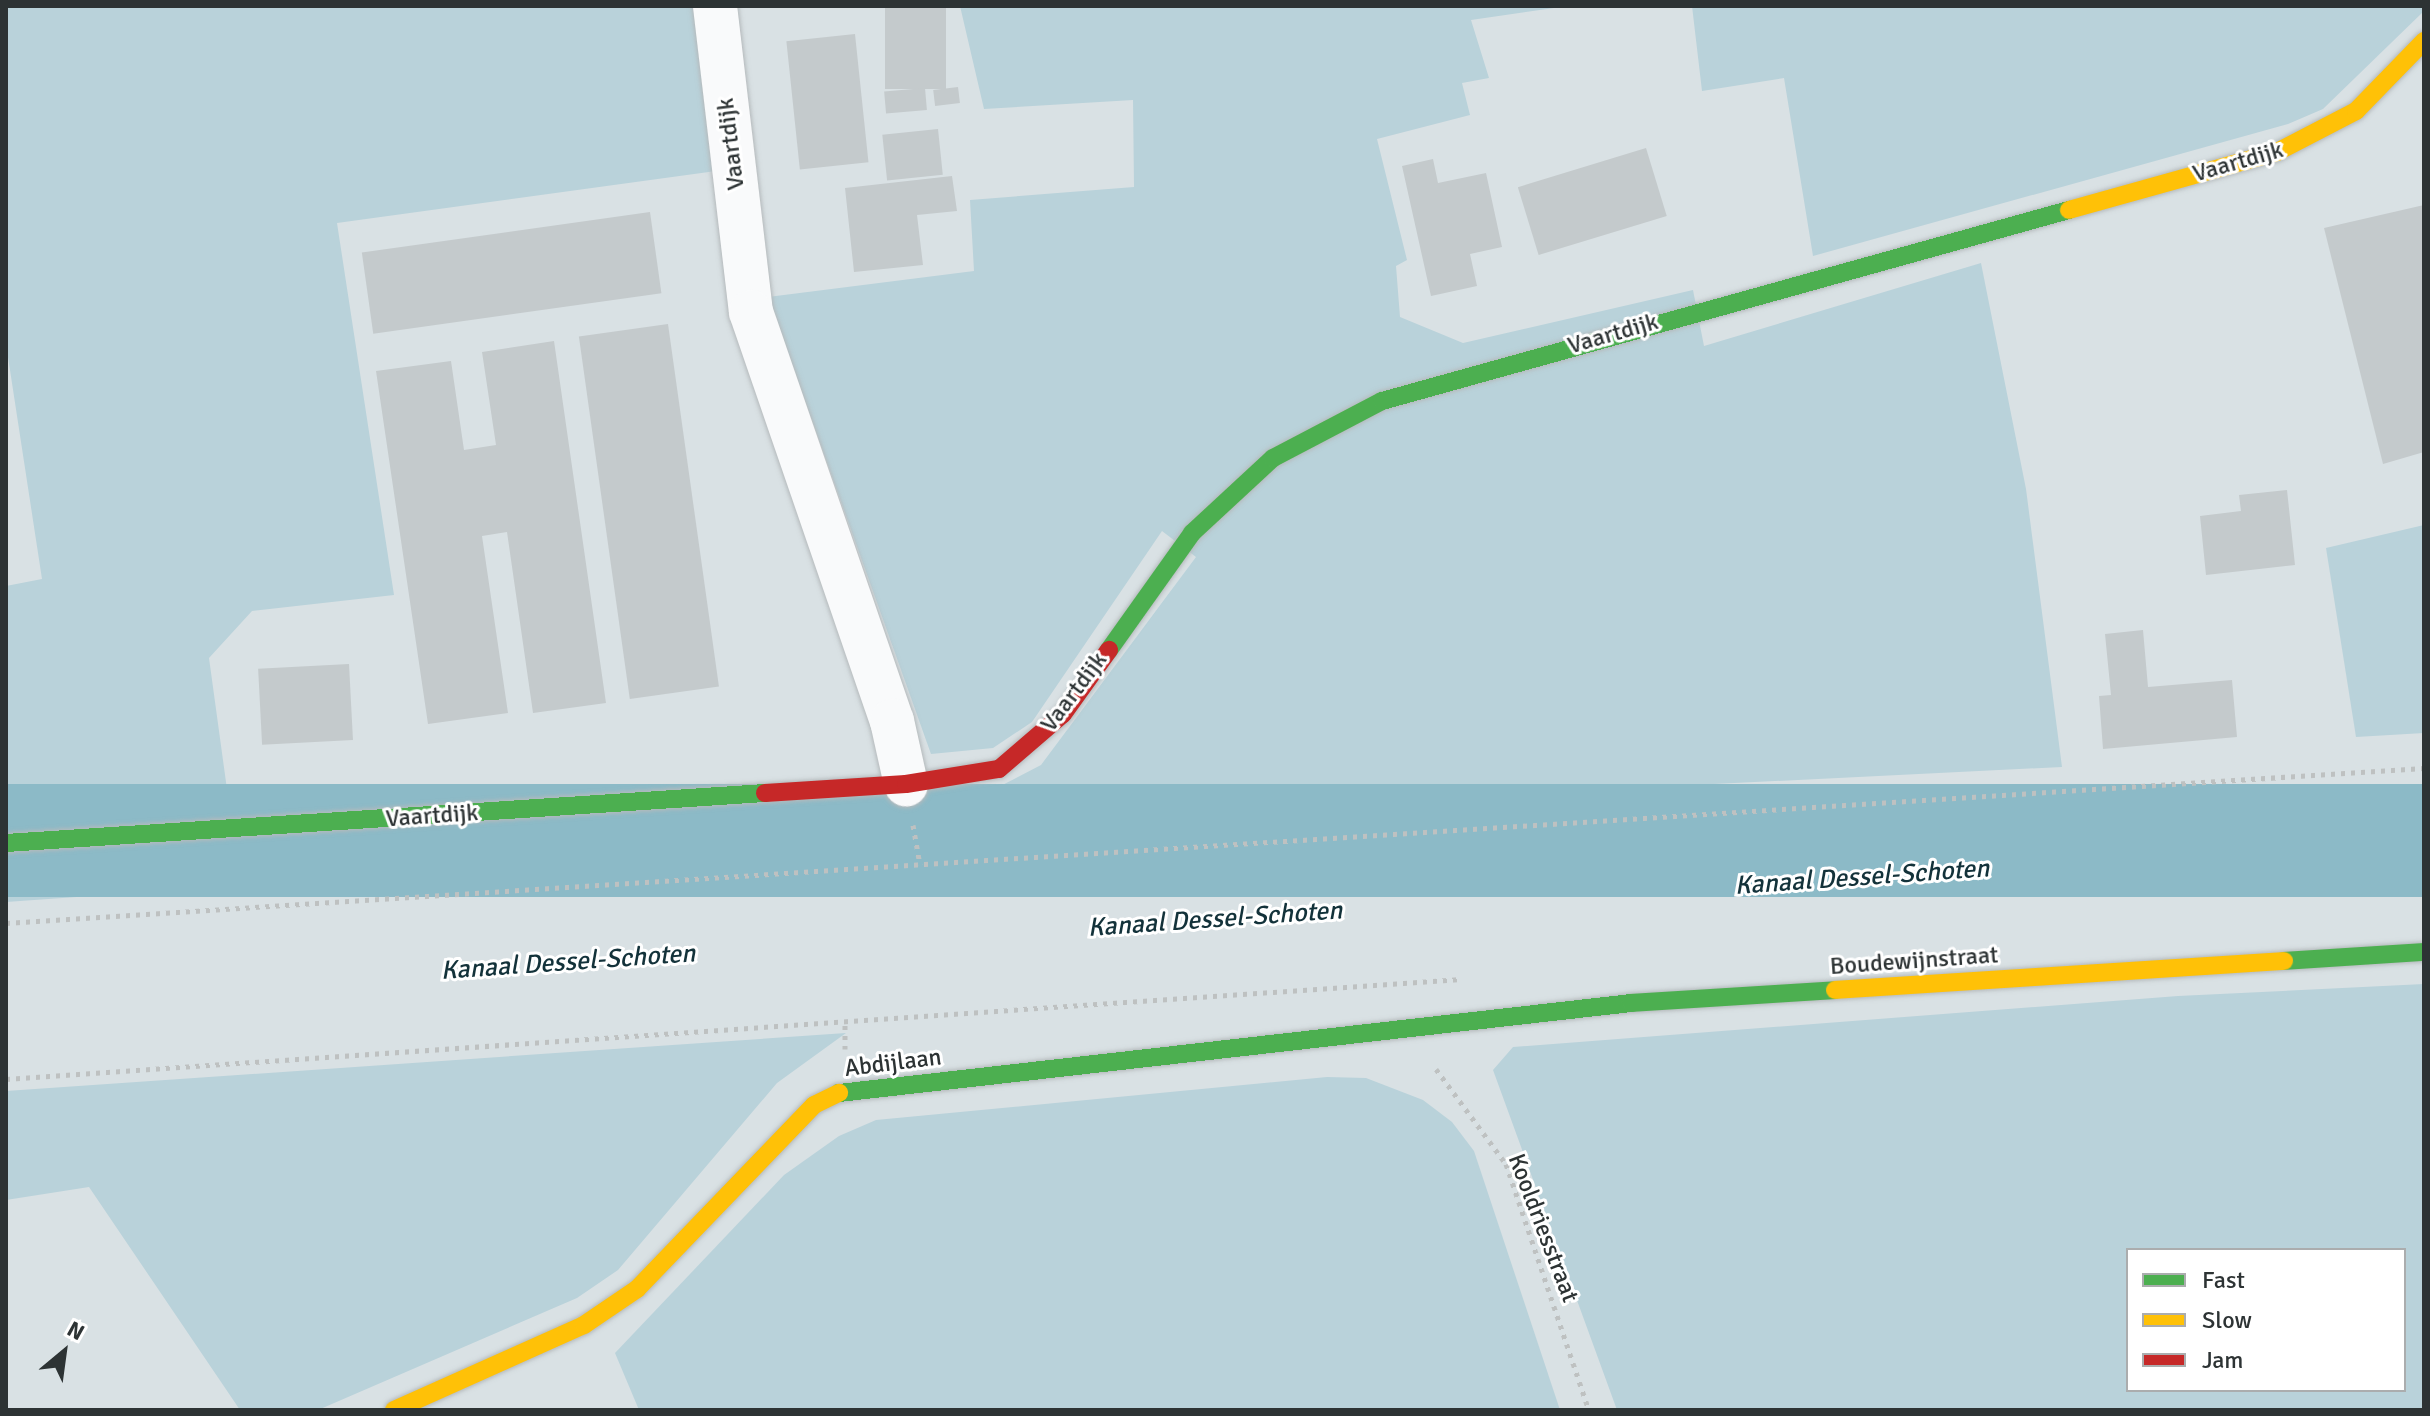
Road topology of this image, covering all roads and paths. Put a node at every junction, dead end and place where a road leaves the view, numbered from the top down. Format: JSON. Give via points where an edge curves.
{"nodes":[{"id":1,"x":715,"y":6,"type":"edge"},
{"id":2,"x":2424,"y":41,"type":"edge"},
{"id":3,"x":2424,"y":768,"type":"edge"},
{"id":4,"x":906,"y":784,"type":"junction"},
{"id":5,"x":6,"y":843,"type":"edge"},
{"id":6,"x":6,"y":923,"type":"edge"},
{"id":7,"x":2424,"y":952,"type":"edge"},
{"id":8,"x":1419,"y":982,"type":"dead end"},
{"id":9,"x":1410,"y":1032,"type":"junction"},
{"id":10,"x":6,"y":1079,"type":"edge"},
{"id":11,"x":394,"y":1410,"type":"edge"},
{"id":12,"x":1589,"y":1410,"type":"edge"}],
"edges":[{"from":1,"to":4,"type":"street","name":"Vaartdijk","via":[[751,312],[892,721]]},
{"from":2,"to":4,"type":"street","name":"Vaartdijk","via":[[2356,111],[2277,152],[1382,401],[1273,458],[1192,533],[1063,714],[1033,744],[999,769]]},
{"from":3,"to":6,"type":"path"},
{"from":4,"to":5,"type":"street","name":"Vaartdijk"},
{"from":7,"to":9,"type":"street","name":"Boudewijnstraat","via":[[1631,1003]]},
{"from":8,"to":10,"type":"path"},
{"from":9,"to":11,"type":"street","name":"Abdijlaan","via":[[844,1091],[814,1105],[637,1289],[584,1325]]},
{"from":9,"to":12,"type":"path","name":"Kooldriesstraat","via":[[1506,1164]]}]}
